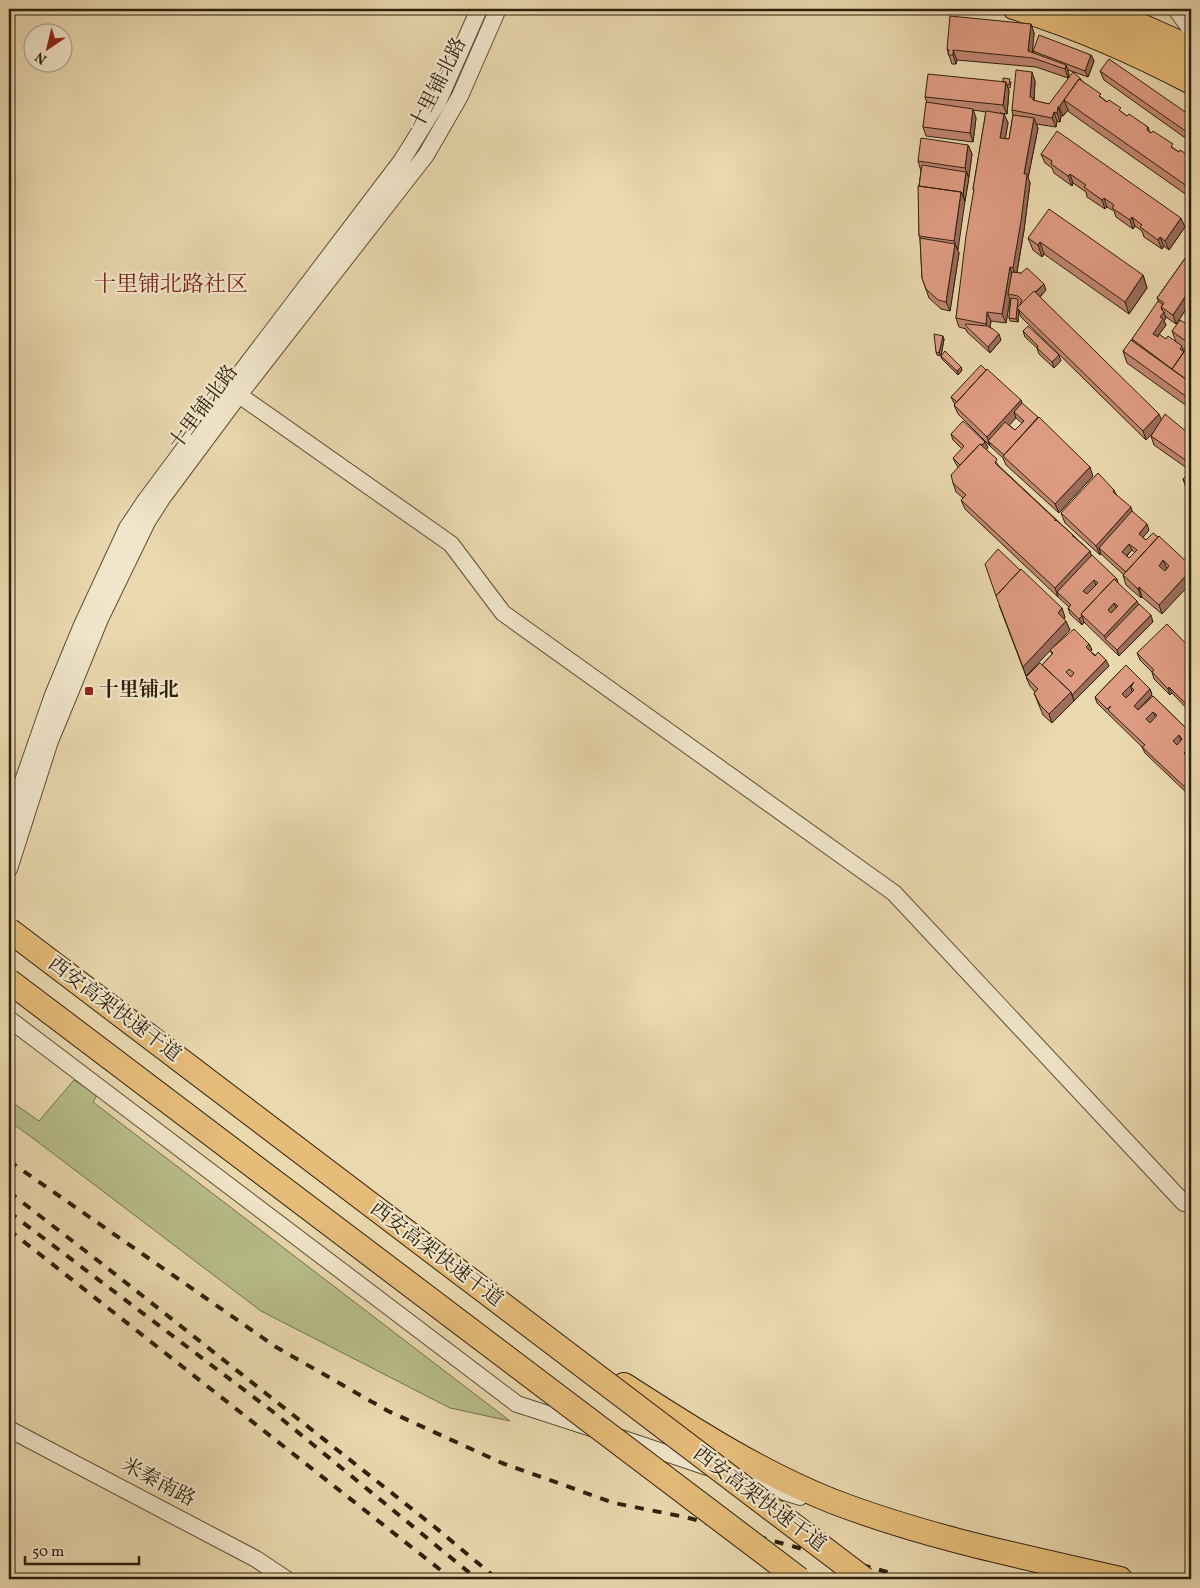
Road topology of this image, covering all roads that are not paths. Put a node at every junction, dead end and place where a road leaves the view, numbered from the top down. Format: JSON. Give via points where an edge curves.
{"nodes":[{"id":1,"x":479,"y":9,"type":"edge"},
{"id":2,"x":498,"y":9,"type":"edge"},
{"id":3,"x":1013,"y":9,"type":"edge"},
{"id":4,"x":1061,"y":9,"type":"edge"},
{"id":5,"x":1108,"y":9,"type":"edge"},
{"id":6,"x":1142,"y":9,"type":"edge"},
{"id":7,"x":1176,"y":9,"type":"edge"},
{"id":8,"x":1191,"y":30,"type":"edge"},
{"id":9,"x":1191,"y":34,"type":"edge"},
{"id":10,"x":1191,"y":46,"type":"edge"},
{"id":11,"x":1191,"y":67,"type":"edge"},
{"id":12,"x":1191,"y":84,"type":"edge"},
{"id":13,"x":234,"y":391,"type":"junction"},
{"id":14,"x":9,"y":821,"type":"edge"},
{"id":15,"x":9,"y":868,"type":"edge"},
{"id":16,"x":9,"y":930,"type":"edge"},
{"id":17,"x":9,"y":981,"type":"edge"},
{"id":18,"x":9,"y":1019,"type":"edge"},
{"id":19,"x":1184,"y":1203,"type":"dead end"},
{"id":20,"x":520,"y":1318,"type":"junction"},
{"id":21,"x":9,"y":1428,"type":"edge"},
{"id":22,"x":802,"y":1498,"type":"dead end"},
{"id":23,"x":286,"y":1579,"type":"edge"},
{"id":24,"x":797,"y":1579,"type":"edge"},
{"id":25,"x":864,"y":1579,"type":"edge"},
{"id":26,"x":1120,"y":1579,"type":"edge"}],
"edges":[{"from":1,"to":13,"type":"street","name":"十里铺北路","via":[[438,102],[406,153]]},
{"from":2,"to":13,"type":"street","name":"十里铺北路","via":[[460,96],[426,154]]},
{"from":3,"to":12,"type":"main road","via":[[1117,48]]},
{"from":4,"to":11,"type":"main road"},
{"from":5,"to":10,"type":"main road"},
{"from":6,"to":9,"type":"main road"},
{"from":7,"to":8,"type":"street"},
{"from":13,"to":14,"type":"street","name":"十里铺北路","via":[[145,501],[119,543],[53,695]]},
{"from":13,"to":15,"type":"street","name":"十里铺北路","via":[[162,497],[120,575],[50,741]]},
{"from":13,"to":19,"type":"street","via":[[450,544],[503,613],[894,893]]},
{"from":16,"to":20,"type":"highway","name":"西安高架快速干道","bridge":true},
{"from":17,"to":24,"type":"highway","name":"西安高架快速干道","bridge":true},
{"from":18,"to":22,"type":"street","via":[[516,1404]]},
{"from":20,"to":25,"type":"highway","name":"西安高架快速干道","bridge":true},
{"from":20,"to":26,"type":"highway","bridge":true,"via":[[698,1433],[767,1472],[831,1500],[941,1536]]},
{"from":21,"to":23,"type":"street","name":"米秦南路","via":[[256,1559]]}]}
